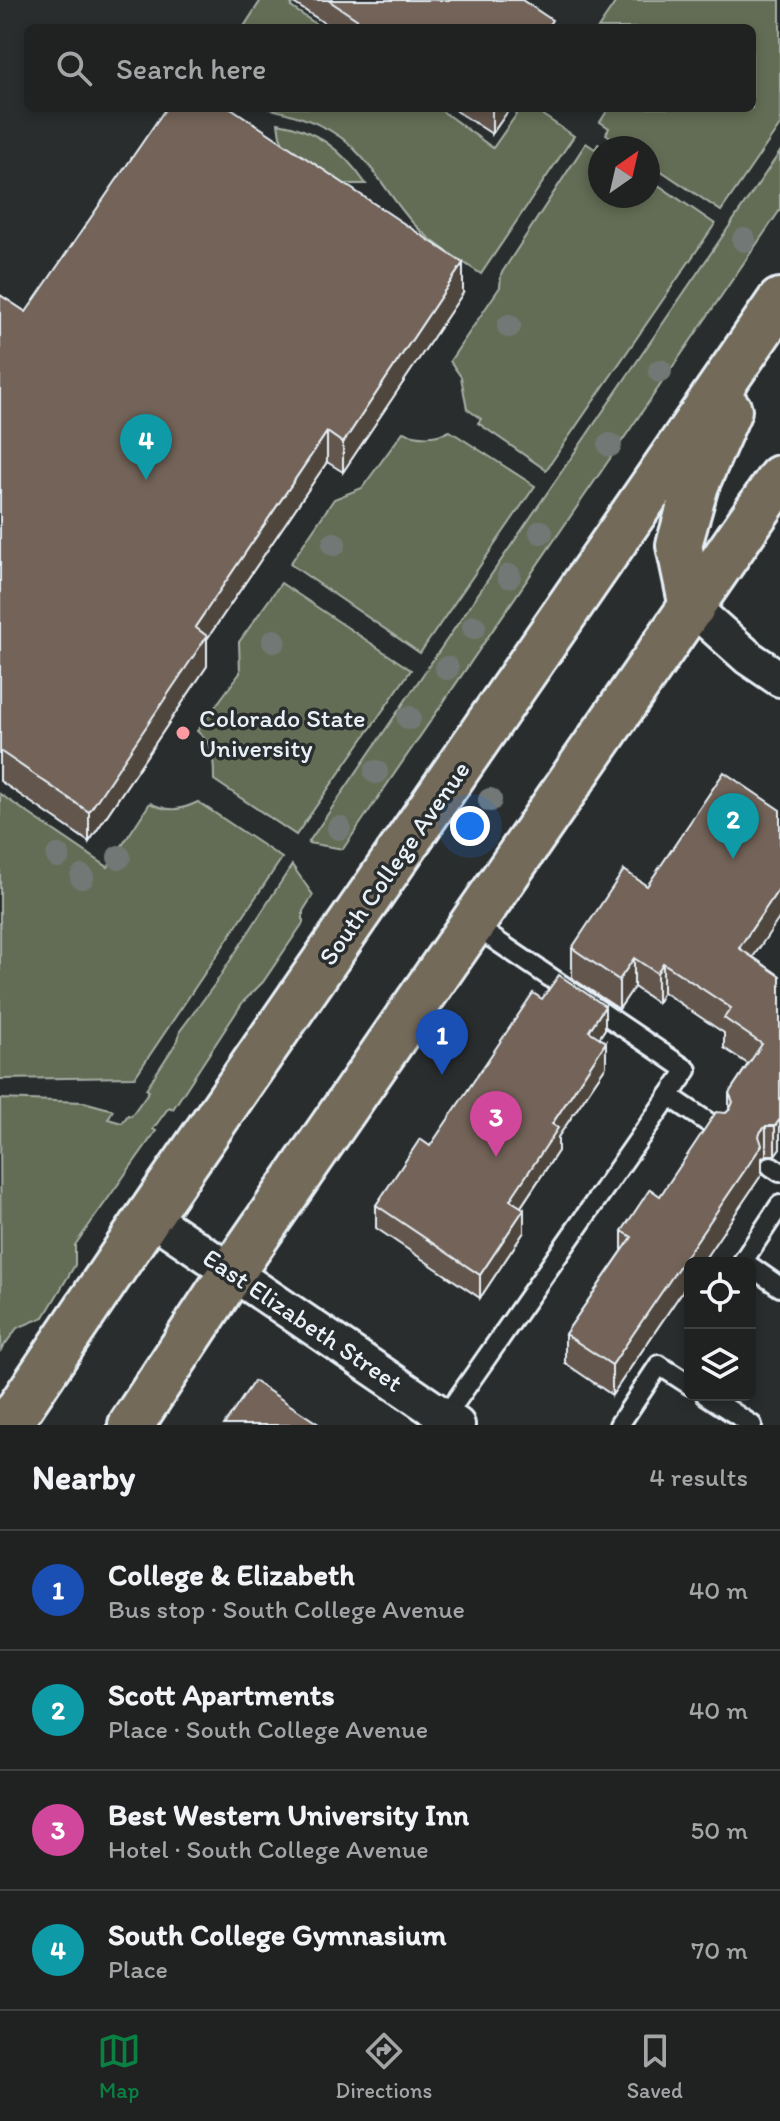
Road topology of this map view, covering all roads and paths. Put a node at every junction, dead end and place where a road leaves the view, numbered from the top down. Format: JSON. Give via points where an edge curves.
{"nodes":[{"id":1,"x":776,"y":306,"type":"edge"},
{"id":2,"x":780,"y":478,"type":"edge"},
{"id":3,"x":692,"y":607,"type":"junction"},
{"id":4,"x":780,"y":679,"type":"edge"},
{"id":5,"x":473,"y":925,"type":"junction"},
{"id":6,"x":669,"y":1096,"type":"junction"},
{"id":7,"x":721,"y":1131,"type":"edge"},
{"id":8,"x":780,"y":1205,"type":"edge"},
{"id":9,"x":149,"y":1216,"type":"junction"},
{"id":10,"x":746,"y":1257,"type":"edge"},
{"id":11,"x":756,"y":1270,"type":"edge"},
{"id":12,"x":232,"y":1272,"type":"junction"},
{"id":13,"x":780,"y":1287,"type":"edge"},
{"id":14,"x":684,"y":1381,"type":"edge"},
{"id":15,"x":715,"y":1401,"type":"edge"},
{"id":16,"x":451,"y":1421,"type":"edge"},
{"id":17,"x":8,"y":1425,"type":"edge"},
{"id":18,"x":131,"y":1425,"type":"edge"},
{"id":19,"x":619,"y":1425,"type":"edge"},
{"id":20,"x":752,"y":1425,"type":"edge"}],
"edges":[{"from":1,"to":3,"type":"highway","via":[[696,485],[679,545]]},
{"from":1,"to":9,"type":"highway","name":"South College Avenue"},
{"from":2,"to":3,"type":"highway"},
{"from":3,"to":4,"type":"street"},
{"from":3,"to":5,"type":"highway"},
{"from":5,"to":6,"type":"lane","via":[[687,1070]]},
{"from":5,"to":12,"type":"highway"},
{"from":6,"to":7,"type":"lane"},
{"from":6,"to":16,"type":"lane"},
{"from":8,"to":10,"type":"lane"},
{"from":9,"to":12,"type":"street","name":"East Elizabeth Street"},
{"from":9,"to":17,"type":"highway","name":"South College Avenue"},
{"from":11,"to":13,"type":"lane"},
{"from":12,"to":16,"type":"street","name":"East Elizabeth Street"},
{"from":12,"to":18,"type":"highway"},
{"from":14,"to":19,"type":"lane","via":[[659,1365]]},
{"from":15,"to":20,"type":"lane"}]}
